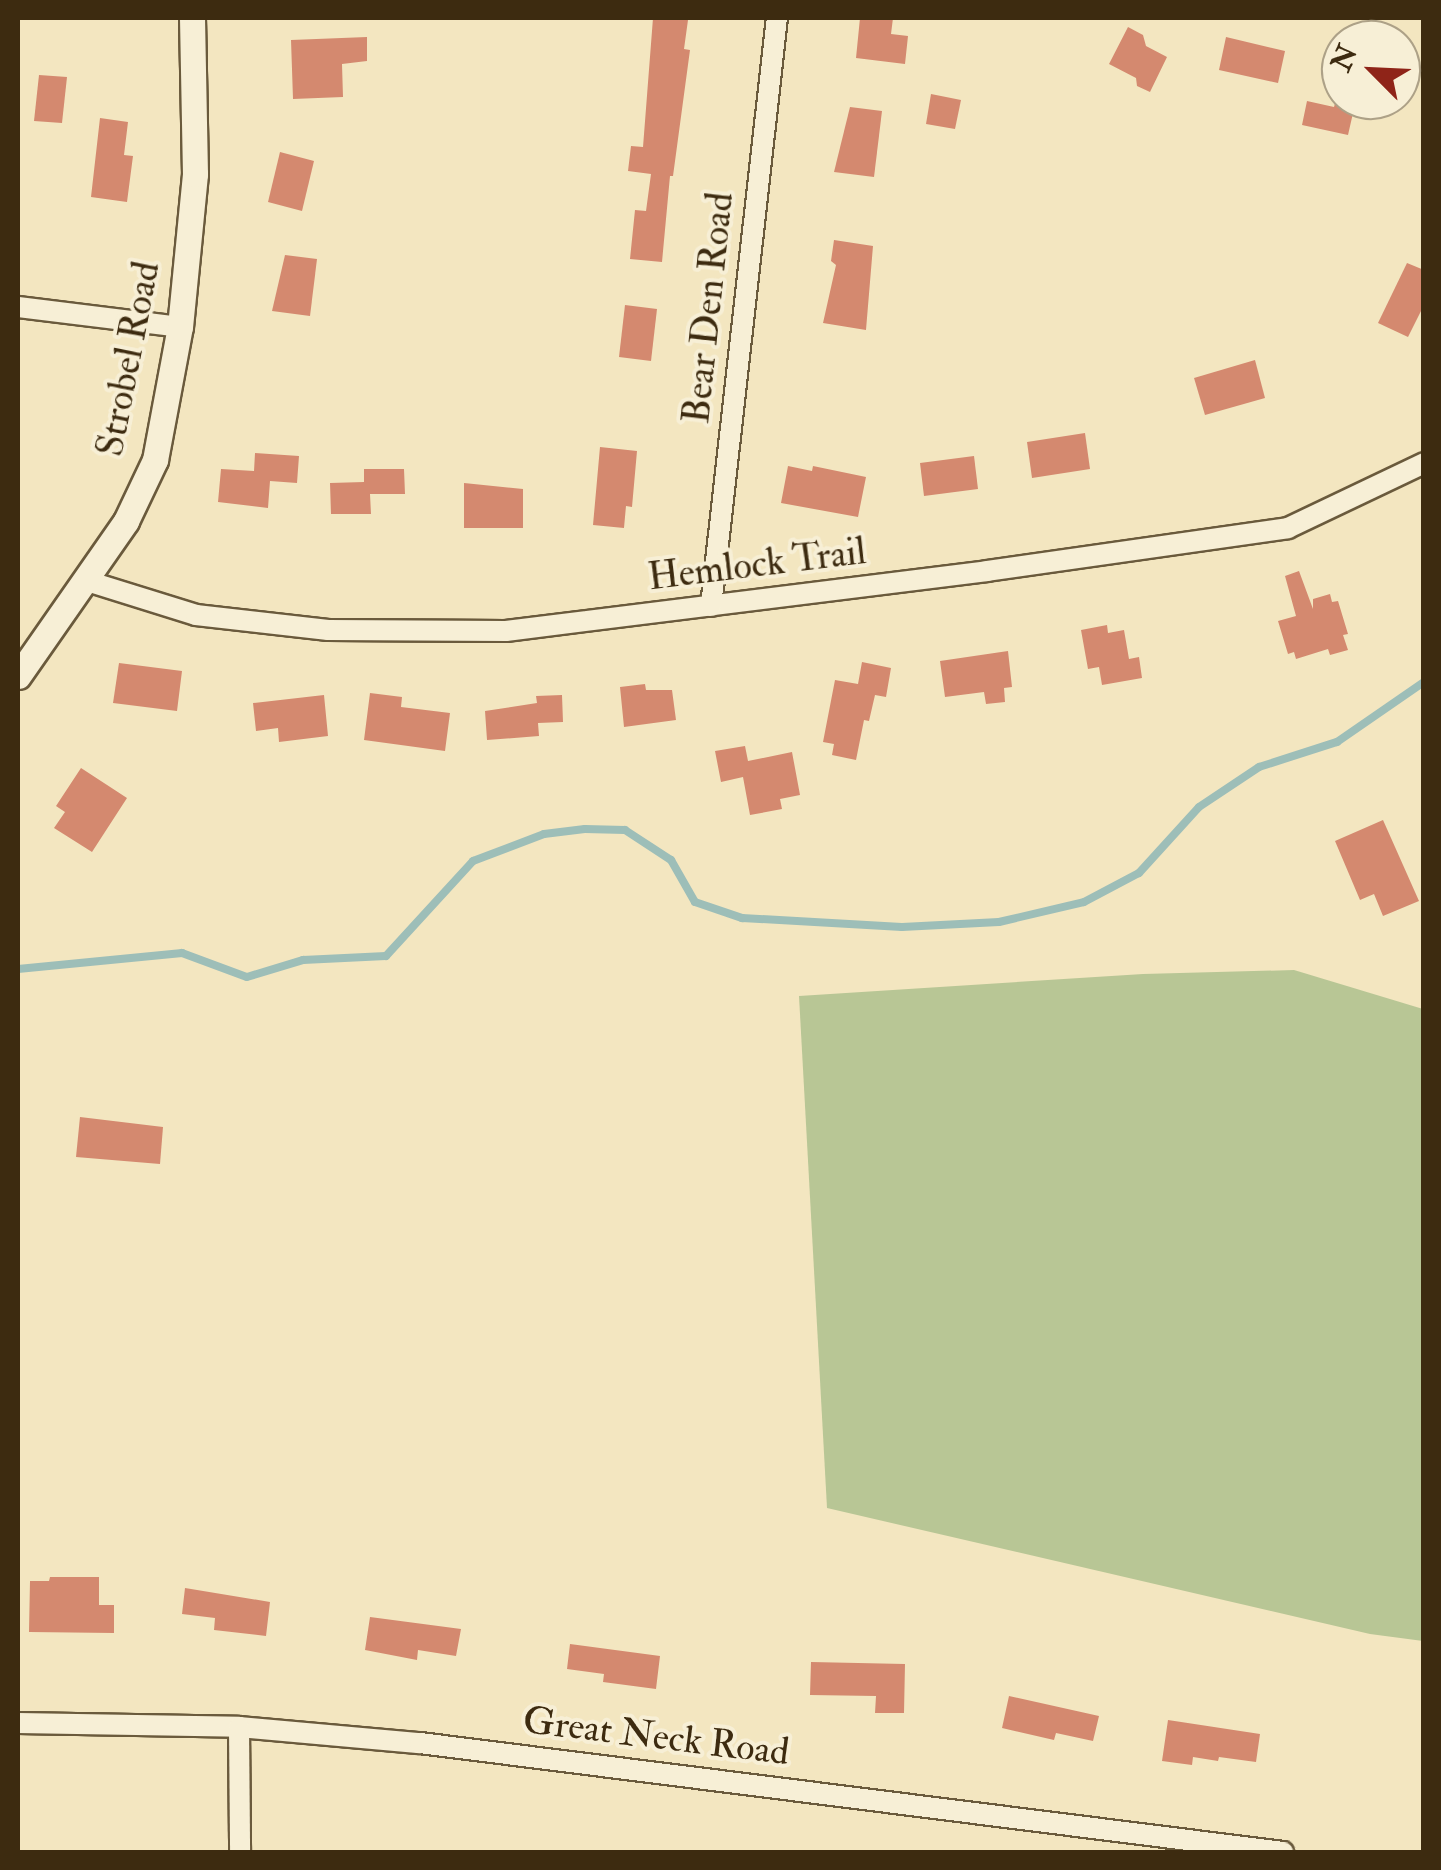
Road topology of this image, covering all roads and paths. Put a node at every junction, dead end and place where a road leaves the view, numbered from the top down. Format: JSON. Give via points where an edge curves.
{"nodes":[{"id":1,"x":192,"y":18,"type":"edge"},
{"id":2,"x":777,"y":18,"type":"edge"},
{"id":3,"x":18,"y":307,"type":"edge"},
{"id":4,"x":180,"y":327,"type":"junction"},
{"id":5,"x":1424,"y":463,"type":"edge"},
{"id":6,"x":87,"y":582,"type":"junction"},
{"id":7,"x":711,"y":606,"type":"junction"},
{"id":8,"x":18,"y":676,"type":"edge"},
{"id":9,"x":18,"y":1724,"type":"edge"},
{"id":10,"x":240,"y":1726,"type":"junction"},
{"id":11,"x":240,"y":1852,"type":"edge"},
{"id":12,"x":1283,"y":1852,"type":"edge"}],
"edges":[{"from":1,"to":4,"type":"street","name":"Strobel Road","via":[[195,174]]},
{"from":2,"to":7,"type":"street","name":"Bear Den Road"},
{"from":3,"to":4,"type":"street"},
{"from":4,"to":6,"type":"street","name":"Strobel Road","via":[[154,460]]},
{"from":5,"to":7,"type":"street","name":"Hemlock Trail","via":[[1288,528]]},
{"from":6,"to":7,"type":"street","name":"Hemlock Trail","via":[[196,615],[328,630],[506,632]]},
{"from":6,"to":8,"type":"street","name":"Strobel Road"},
{"from":9,"to":10,"type":"street","name":"Great Neck Road"},
{"from":10,"to":11,"type":"street"},
{"from":10,"to":12,"type":"street","name":"Great Neck Road"}]}
